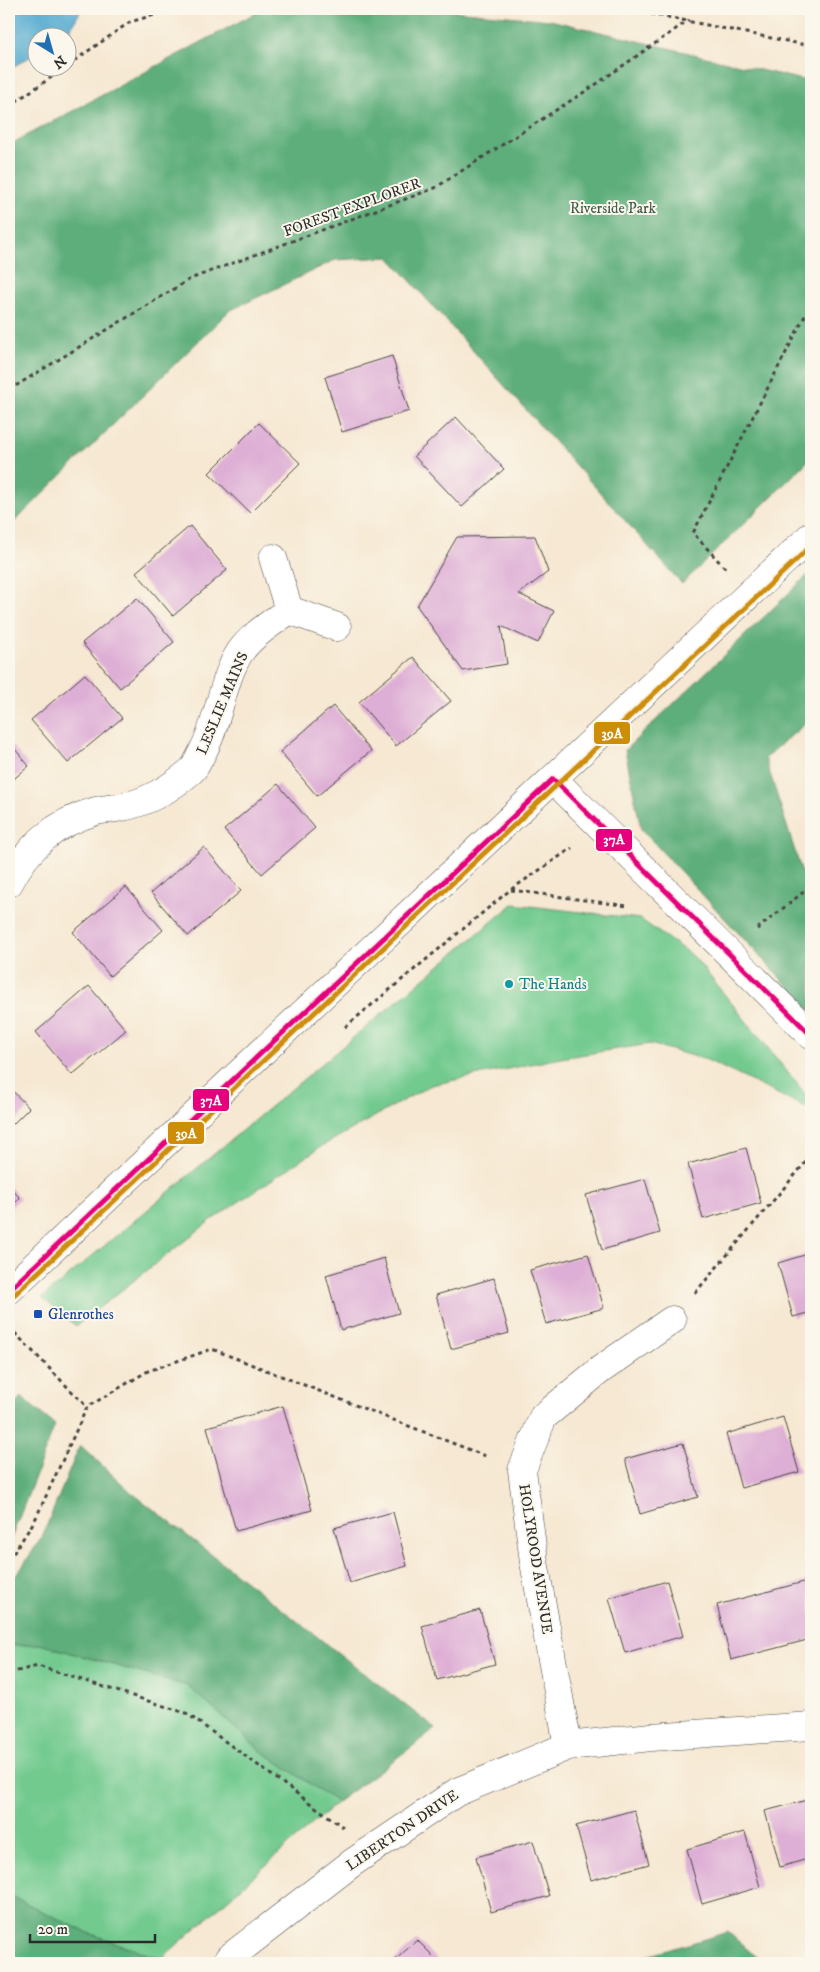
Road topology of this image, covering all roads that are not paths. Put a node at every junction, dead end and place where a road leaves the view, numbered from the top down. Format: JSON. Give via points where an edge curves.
{"nodes":[{"id":1,"x":811,"y":536,"type":"edge"},
{"id":2,"x":273,"y":558,"type":"dead end"},
{"id":3,"x":288,"y":610,"type":"junction"},
{"id":4,"x":337,"y":627,"type":"dead end"},
{"id":5,"x":553,"y":779,"type":"junction"},
{"id":6,"x":9,"y":883,"type":"edge"},
{"id":7,"x":811,"y":1035,"type":"edge"},
{"id":8,"x":9,"y":1290,"type":"edge"},
{"id":9,"x":672,"y":1320,"type":"road end"},
{"id":10,"x":811,"y":1726,"type":"edge"},
{"id":11,"x":568,"y":1746,"type":"junction"},
{"id":12,"x":226,"y":1963,"type":"edge"}],
"edges":[{"from":1,"to":5,"type":"street"},
{"from":2,"to":3,"type":"street"},
{"from":3,"to":4,"type":"street"},
{"from":3,"to":6,"type":"street","name":"LESLIE MAINS","via":[[255,636],[240,653],[207,744],[194,769],[149,800],[96,811],[60,826],[20,861]]},
{"from":5,"to":7,"type":"street"},
{"from":5,"to":8,"type":"street"},
{"from":9,"to":11,"type":"street","name":"HOLYROOD AVENUE","via":[[600,1370],[543,1417],[522,1470],[534,1562]]},
{"from":10,"to":11,"type":"street","name":"LIBERTON DRIVE"},
{"from":11,"to":12,"type":"street","name":"LIBERTON DRIVE","via":[[457,1792],[372,1849]]}]}
